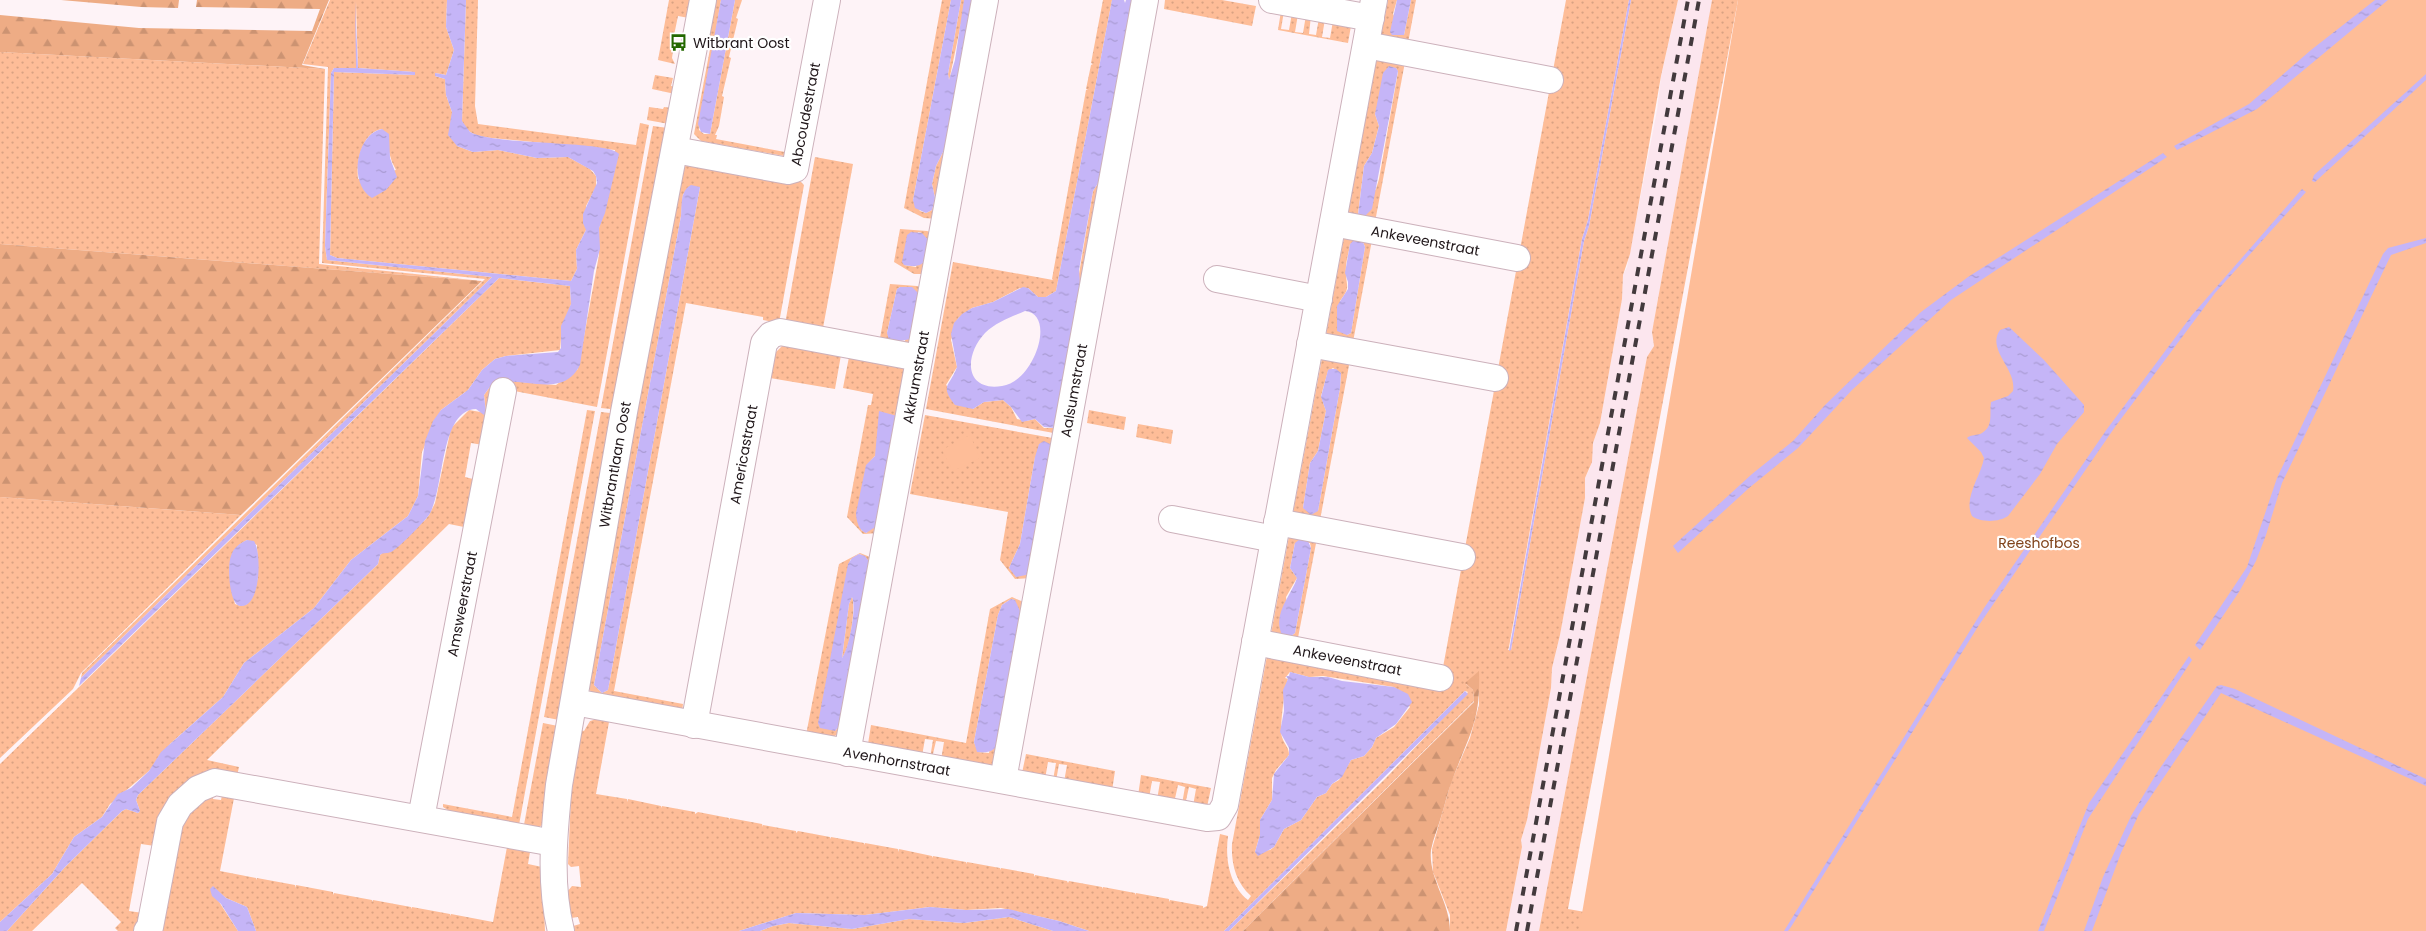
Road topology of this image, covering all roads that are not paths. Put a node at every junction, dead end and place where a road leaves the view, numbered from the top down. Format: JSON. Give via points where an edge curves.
{"nodes":[{"id":1,"x":703,"y":0,"type":"edge"},
{"id":2,"x":828,"y":0,"type":"edge"},
{"id":3,"x":985,"y":0,"type":"edge"},
{"id":4,"x":1146,"y":0,"type":"edge"},
{"id":5,"x":1272,"y":0,"type":"edge"},
{"id":6,"x":1372,"y":9,"type":"edge"},
{"id":7,"x":1366,"y":45,"type":"junction"},
{"id":8,"x":1550,"y":80,"type":"dead end"},
{"id":9,"x":675,"y":150,"type":"junction"},
{"id":10,"x":1333,"y":223,"type":"junction"},
{"id":11,"x":1517,"y":258,"type":"dead end"},
{"id":12,"x":1217,"y":278,"type":"dead end"},
{"id":13,"x":1319,"y":299,"type":"junction"},
{"id":14,"x":1310,"y":344,"type":"junction"},
{"id":15,"x":919,"y":358,"type":"junction"},
{"id":16,"x":1495,"y":378,"type":"dead end"},
{"id":17,"x":503,"y":391,"type":"dead end"},
{"id":18,"x":1172,"y":519,"type":"dead end"},
{"id":19,"x":1276,"y":530,"type":"junction"},
{"id":20,"x":1462,"y":557,"type":"dead end"},
{"id":21,"x":1255,"y":642,"type":"junction"},
{"id":22,"x":1440,"y":678,"type":"dead end"},
{"id":23,"x":574,"y":702,"type":"junction"},
{"id":24,"x":694,"y":724,"type":"junction"},
{"id":25,"x":847,"y":753,"type":"junction"},
{"id":26,"x":1003,"y":780,"type":"junction"},
{"id":27,"x":421,"y":818,"type":"junction"},
{"id":28,"x":554,"y":844,"type":"junction"},
{"id":29,"x":147,"y":931,"type":"edge"},
{"id":30,"x":561,"y":931,"type":"edge"}],
"edges":[{"from":1,"to":9,"type":"street","name":"Witbrantlaan Oost"},
{"from":2,"to":9,"type":"street","name":"Abcoudestraat","via":[[795,169],[788,171]]},
{"from":3,"to":15,"type":"street","name":"Akkrumstraat"},
{"from":4,"to":26,"type":"street","name":"Aalsumstraat"},
{"from":5,"to":6,"type":"street"},
{"from":6,"to":7,"type":"street"},
{"from":7,"to":8,"type":"street"},
{"from":7,"to":10,"type":"street"},
{"from":9,"to":23,"type":"street","name":"Witbrantlaan Oost","via":[[624,412]]},
{"from":10,"to":11,"type":"street","name":"Ankeveenstraat"},
{"from":10,"to":13,"type":"street"},
{"from":12,"to":13,"type":"street"},
{"from":13,"to":14,"type":"street"},
{"from":14,"to":16,"type":"street"},
{"from":14,"to":19,"type":"street"},
{"from":15,"to":24,"type":"street","name":"Americastraat","via":[[780,332],[771,334],[764,343]]},
{"from":15,"to":25,"type":"street","name":"Akkrumstraat"},
{"from":17,"to":27,"type":"street","name":"Amsweerstraat"},
{"from":18,"to":19,"type":"street"},
{"from":19,"to":20,"type":"street"},
{"from":19,"to":21,"type":"street"},
{"from":21,"to":22,"type":"street","name":"Ankeveenstraat"},
{"from":21,"to":26,"type":"street","name":"Avenhornstraat","via":[[1225,805],[1218,817],[1207,818]]},
{"from":23,"to":24,"type":"street","name":"Avenhornstraat"},
{"from":23,"to":28,"type":"street","name":"Witbrantlaan Oost","via":[[559,784]]},
{"from":24,"to":25,"type":"street","name":"Avenhornstraat"},
{"from":25,"to":26,"type":"street","name":"Avenhornstraat"},
{"from":27,"to":28,"type":"street"},
{"from":27,"to":29,"type":"street","via":[[215,782],[198,789],[180,805],[170,822]]},
{"from":28,"to":30,"type":"street","name":"Witbrantlaan Oost","via":[[557,916]]}]}
